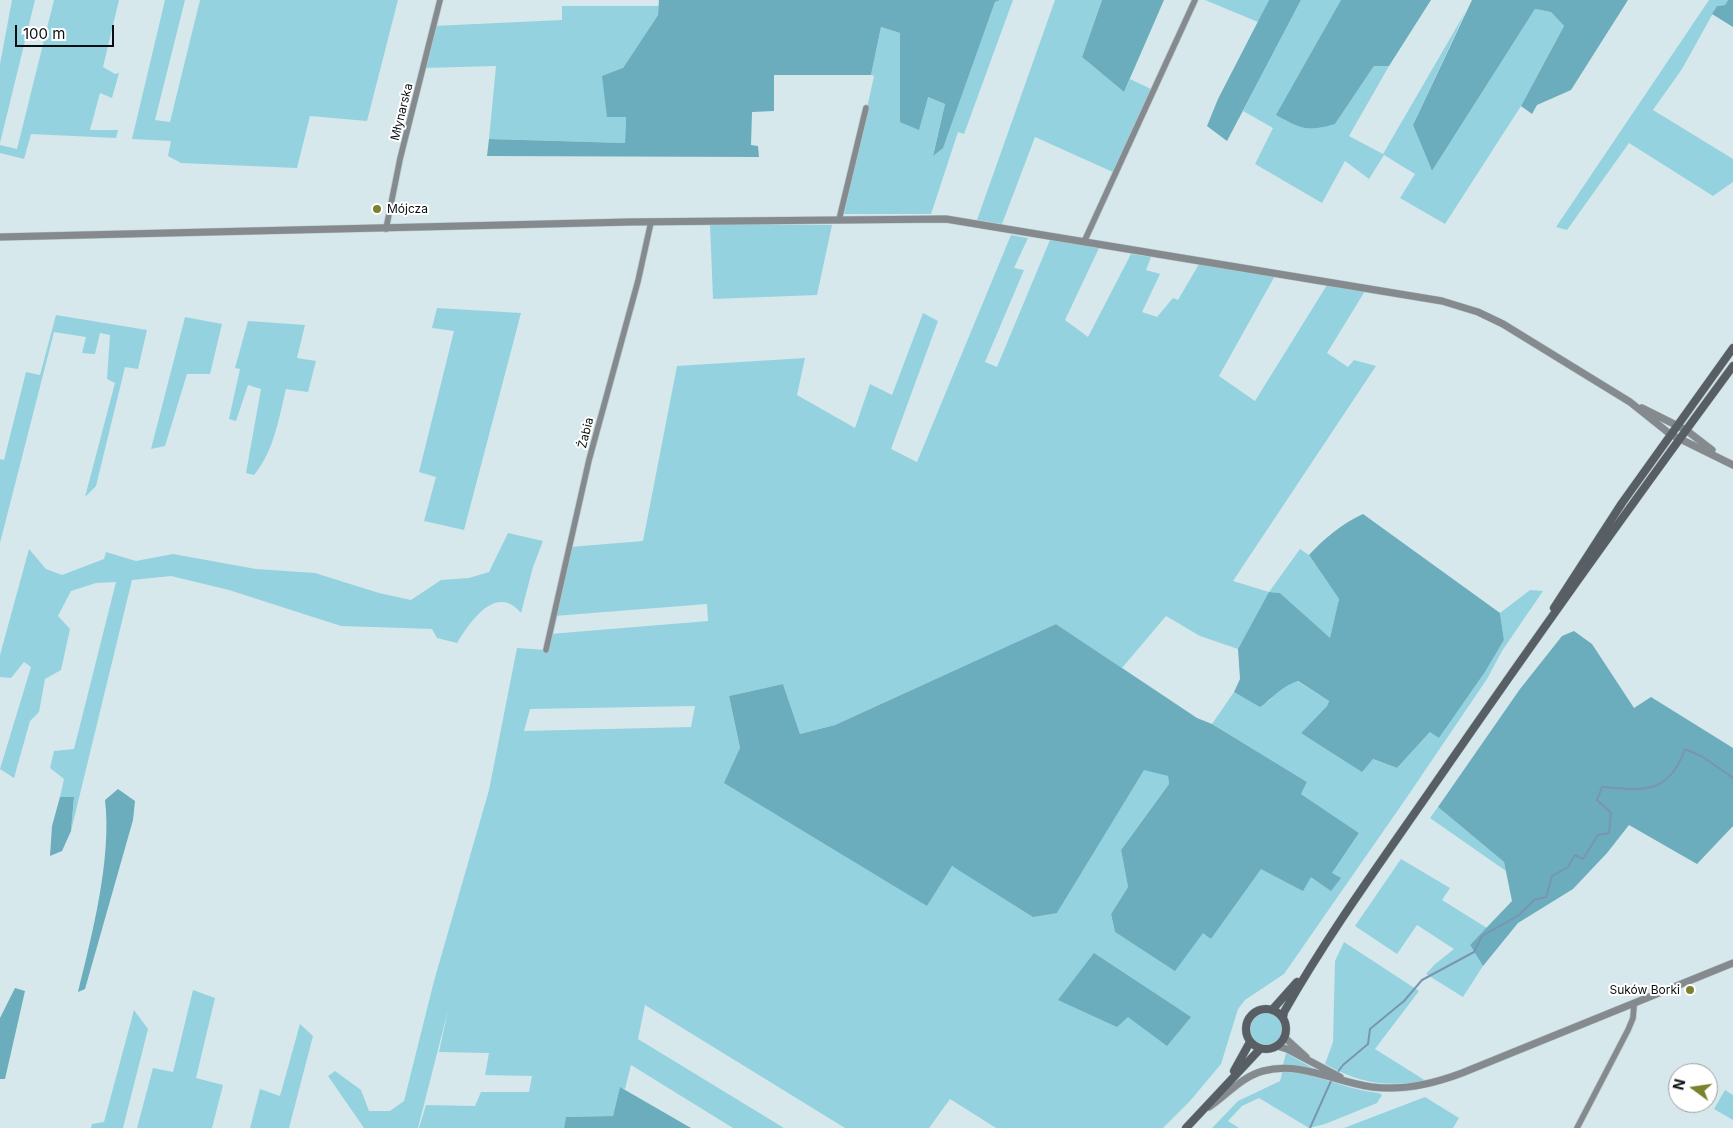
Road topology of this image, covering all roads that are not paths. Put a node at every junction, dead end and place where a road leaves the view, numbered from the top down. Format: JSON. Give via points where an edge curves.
{"nodes":[{"id":1,"x":440,"y":0,"type":"edge"},
{"id":2,"x":1195,"y":0,"type":"edge"},
{"id":3,"x":866,"y":108,"type":"dead end"},
{"id":4,"x":839,"y":220,"type":"junction"},
{"id":5,"x":651,"y":222,"type":"junction"},
{"id":6,"x":386,"y":229,"type":"junction"},
{"id":7,"x":0,"y":237,"type":"edge"},
{"id":8,"x":1084,"y":242,"type":"junction"},
{"id":9,"x":1733,"y":348,"type":"edge"},
{"id":10,"x":1733,"y":366,"type":"edge"},
{"id":11,"x":1632,"y":404,"type":"junction"},
{"id":12,"x":1677,"y":425,"type":"junction"},
{"id":13,"x":1686,"y":430,"type":"junction"},
{"id":14,"x":1670,"y":434,"type":"junction"},
{"id":15,"x":1679,"y":439,"type":"junction"},
{"id":16,"x":1722,"y":458,"type":"junction"},
{"id":17,"x":1733,"y":465,"type":"edge"},
{"id":18,"x":1533,"y":642,"type":"junction"},
{"id":19,"x":546,"y":650,"type":"dead end"},
{"id":20,"x":1733,"y":963,"type":"edge"},
{"id":21,"x":1305,"y":972,"type":"junction"},
{"id":22,"x":1634,"y":1005,"type":"junction"},
{"id":23,"x":1272,"y":1010,"type":"junction"},
{"id":24,"x":1282,"y":1018,"type":"junction"},
{"id":25,"x":1284,"y":1037,"type":"junction"},
{"id":26,"x":1250,"y":1042,"type":"junction"},
{"id":27,"x":1277,"y":1046,"type":"junction"},
{"id":28,"x":1260,"y":1049,"type":"junction"},
{"id":29,"x":1310,"y":1060,"type":"junction"},
{"id":30,"x":1334,"y":1076,"type":"junction"},
{"id":31,"x":1224,"y":1086,"type":"junction"},
{"id":32,"x":1203,"y":1110,"type":"junction"},
{"id":33,"x":1186,"y":1128,"type":"edge"},
{"id":34,"x":1577,"y":1128,"type":"edge"}],
"edges":[{"from":1,"to":6,"type":"street","name":"Młynarska"},
{"from":2,"to":8,"type":"street"},
{"from":3,"to":4,"type":"street"},
{"from":4,"to":5,"type":"street"},
{"from":4,"to":8,"type":"street","via":[[946,219]]},
{"from":5,"to":6,"type":"street"},
{"from":5,"to":19,"type":"street","name":"Żabia","via":[[589,460]]},
{"from":6,"to":7,"type":"street"},
{"from":8,"to":11,"type":"street","via":[[1452,304],[1503,324]]},
{"from":9,"to":12,"type":"main road"},
{"from":10,"to":13,"type":"main road"},
{"from":11,"to":12,"type":"street"},
{"from":11,"to":14,"type":"street"},
{"from":12,"to":13,"type":"street"},
{"from":12,"to":14,"type":"main road"},
{"from":13,"to":15,"type":"main road"},
{"from":13,"to":16,"type":"street"},
{"from":14,"to":15,"type":"street"},
{"from":14,"to":18,"type":"main road","via":[[1570,581]]},
{"from":15,"to":16,"type":"street"},
{"from":15,"to":18,"type":"main road","via":[[1575,588]]},
{"from":16,"to":17,"type":"street"},
{"from":18,"to":21,"type":"main road"},
{"from":20,"to":22,"type":"street"},
{"from":21,"to":23,"type":"main road"},
{"from":21,"to":24,"type":"main road"},
{"from":22,"to":30,"type":"street","via":[[1427,1085],[1378,1088]]},
{"from":22,"to":34,"type":"street","via":[[1628,1030]]},
{"from":23,"to":24,"type":"main road"},
{"from":23,"to":26,"type":"main road","via":[[1260,1010],[1249,1018],[1246,1030]]},
{"from":24,"to":25,"type":"main road","via":[[1286,1027]]},
{"from":25,"to":27,"type":"main road"},
{"from":25,"to":29,"type":"street"},
{"from":26,"to":28,"type":"main road"},
{"from":26,"to":31,"type":"main road"},
{"from":27,"to":28,"type":"main road"},
{"from":27,"to":29,"type":"street"},
{"from":28,"to":31,"type":"main road"},
{"from":29,"to":30,"type":"street"},
{"from":30,"to":32,"type":"street","via":[[1294,1068],[1262,1071],[1244,1079]]},
{"from":31,"to":32,"type":"main road"},
{"from":32,"to":33,"type":"main road"}]}
